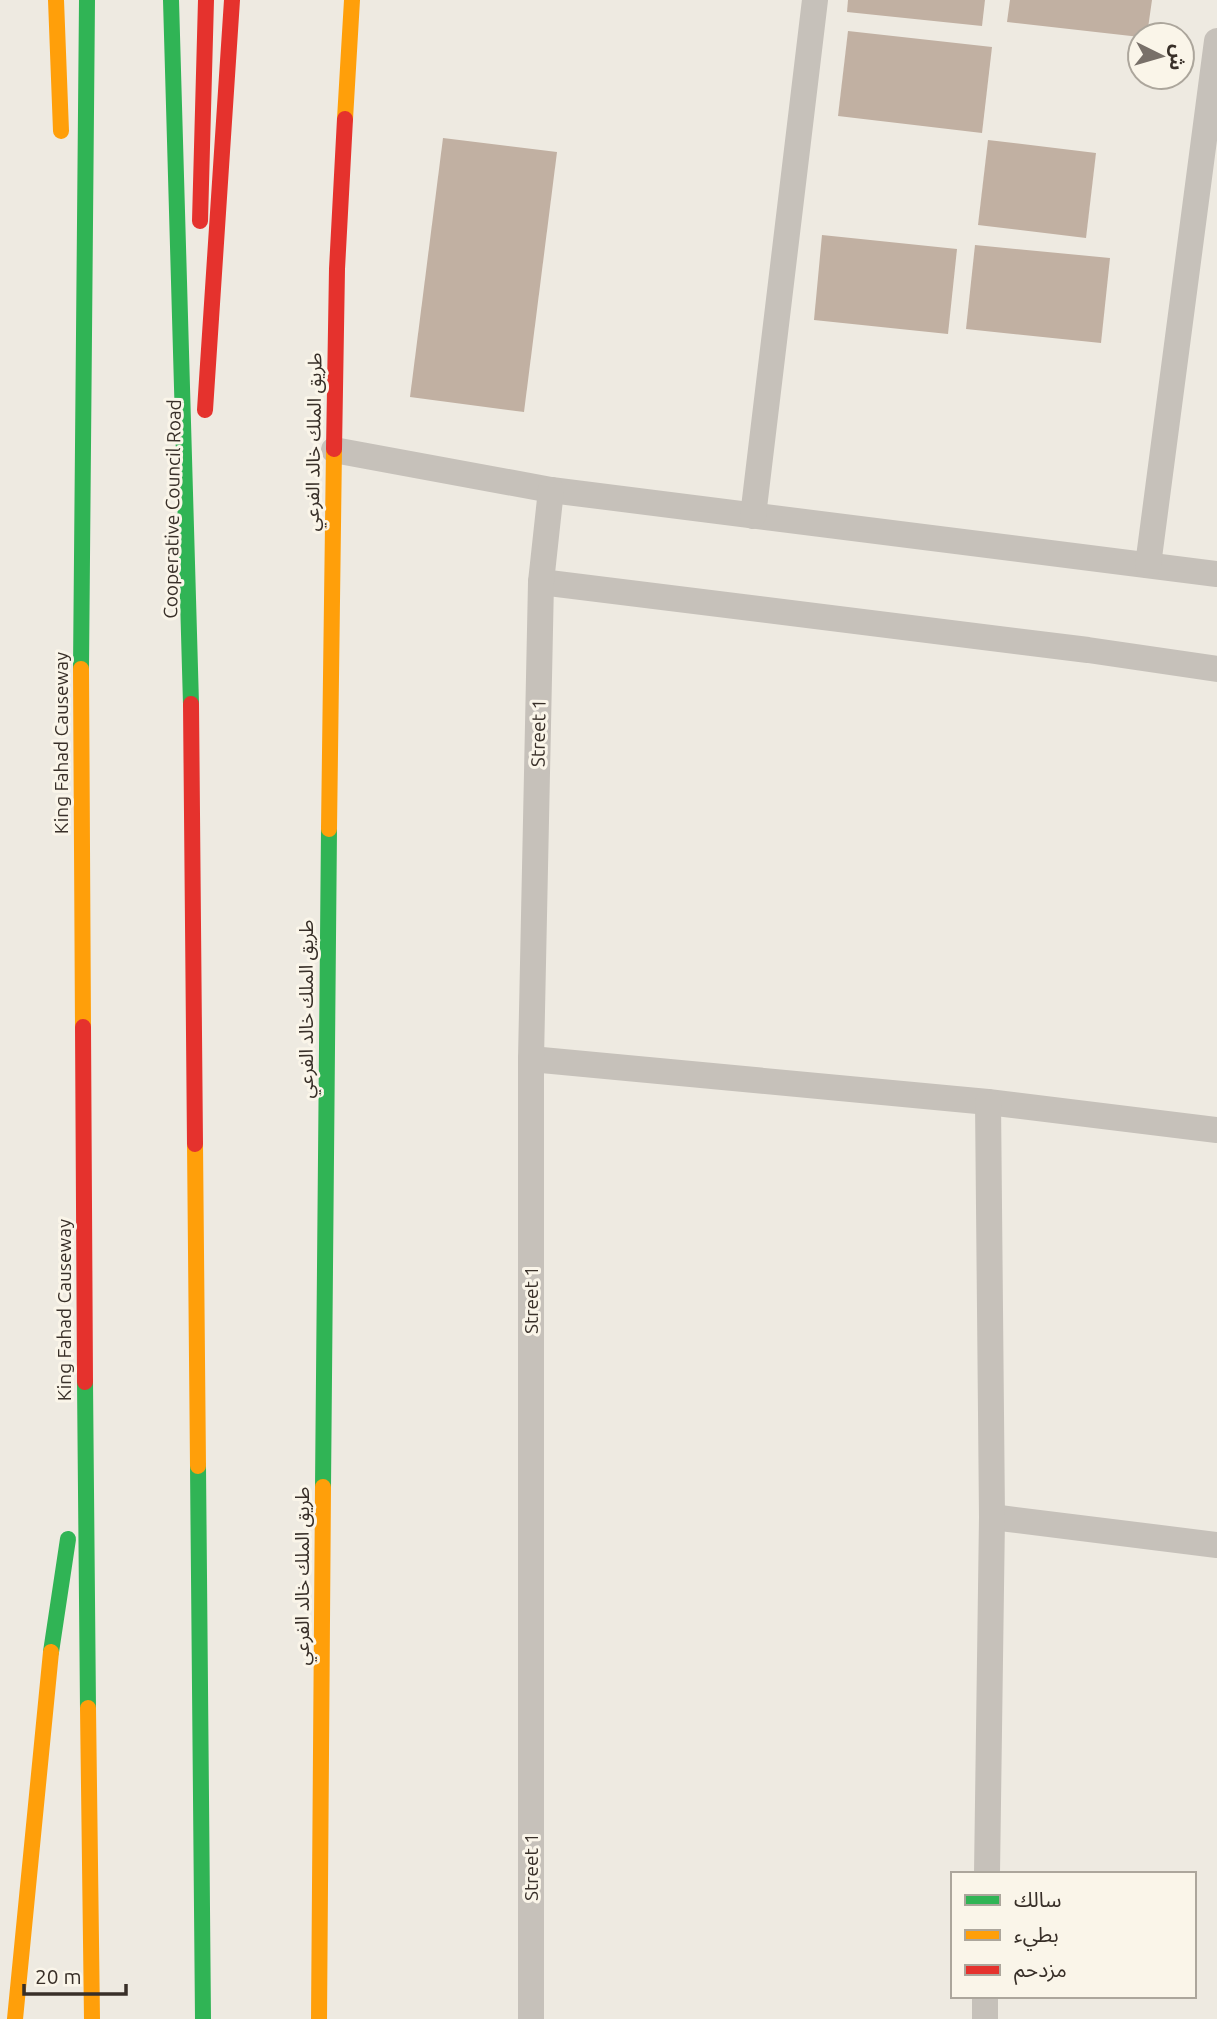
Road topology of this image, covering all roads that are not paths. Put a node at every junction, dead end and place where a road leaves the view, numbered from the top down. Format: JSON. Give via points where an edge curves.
{"nodes":[{"id":1,"x":56,"y":0,"type":"edge"},
{"id":2,"x":87,"y":0,"type":"edge"},
{"id":3,"x":170,"y":0,"type":"edge"},
{"id":4,"x":206,"y":0,"type":"edge"},
{"id":5,"x":232,"y":0,"type":"edge"},
{"id":6,"x":352,"y":0,"type":"edge"},
{"id":7,"x":815,"y":0,"type":"edge"},
{"id":8,"x":1217,"y":41,"type":"edge"},
{"id":9,"x":1213,"y":105,"type":"edge"},
{"id":10,"x":62,"y":154,"type":"dead end"},
{"id":11,"x":68,"y":293,"type":"dead end"},
{"id":12,"x":204,"y":428,"type":"dead end"},
{"id":13,"x":334,"y":450,"type":"junction"},
{"id":14,"x":201,"y":470,"type":"dead end"},
{"id":15,"x":551,"y":490,"type":"junction"},
{"id":16,"x":753,"y":516,"type":"junction"},
{"id":17,"x":1148,"y":565,"type":"junction"},
{"id":18,"x":1217,"y":574,"type":"edge"},
{"id":19,"x":541,"y":582,"type":"junction"},
{"id":20,"x":81,"y":601,"type":"junction"},
{"id":21,"x":190,"y":636,"type":"junction"},
{"id":22,"x":1217,"y":669,"type":"edge"},
{"id":23,"x":531,"y":1059,"type":"junction"},
{"id":24,"x":988,"y":1102,"type":"junction"},
{"id":25,"x":1217,"y":1130,"type":"edge"},
{"id":26,"x":85,"y":1437,"type":"junction"},
{"id":27,"x":992,"y":1517,"type":"junction"},
{"id":28,"x":1217,"y":1545,"type":"edge"},
{"id":29,"x":987,"y":1872,"type":"edge"},
{"id":30,"x":985,"y":1998,"type":"edge"},
{"id":31,"x":15,"y":2019,"type":"edge"},
{"id":32,"x":92,"y":2019,"type":"edge"},
{"id":33,"x":203,"y":2019,"type":"edge"},
{"id":34,"x":319,"y":2019,"type":"edge"},
{"id":35,"x":531,"y":2019,"type":"edge"},
{"id":36,"x":985,"y":2019,"type":"edge"}],
"edges":[{"from":1,"to":10,"type":"main road"},
{"from":2,"to":20,"type":"main road"},
{"from":3,"to":21,"type":"main road","name":"Cooperative Council Road"},
{"from":4,"to":21,"type":"main road","name":"Cooperative Council Road"},
{"from":5,"to":12,"type":"main road"},
{"from":6,"to":13,"type":"main road","name":"طريق الملك خالد الفرعي","via":[[337,269]]},
{"from":7,"to":16,"type":"street"},
{"from":8,"to":9,"type":"street"},
{"from":9,"to":17,"type":"street"},
{"from":11,"to":20,"type":"main road"},
{"from":13,"to":15,"type":"street"},
{"from":13,"to":34,"type":"main road","name":"طريق الملك خالد الفرعي"},
{"from":14,"to":21,"type":"main road"},
{"from":15,"to":16,"type":"street"},
{"from":15,"to":19,"type":"street","name":"Street 1"},
{"from":16,"to":17,"type":"street"},
{"from":17,"to":18,"type":"street"},
{"from":19,"to":22,"type":"street"},
{"from":19,"to":23,"type":"street","name":"Street 1"},
{"from":20,"to":26,"type":"main road","name":"King Fahad Causeway"},
{"from":21,"to":33,"type":"main road"},
{"from":23,"to":24,"type":"street"},
{"from":23,"to":35,"type":"street","name":"Street 1"},
{"from":24,"to":25,"type":"street"},
{"from":24,"to":27,"type":"street"},
{"from":26,"to":31,"type":"main road","via":[[53,1630]]},
{"from":26,"to":32,"type":"main road","name":"King Fahad Causeway"},
{"from":27,"to":28,"type":"street"},
{"from":27,"to":29,"type":"street"},
{"from":30,"to":36,"type":"street"}]}
